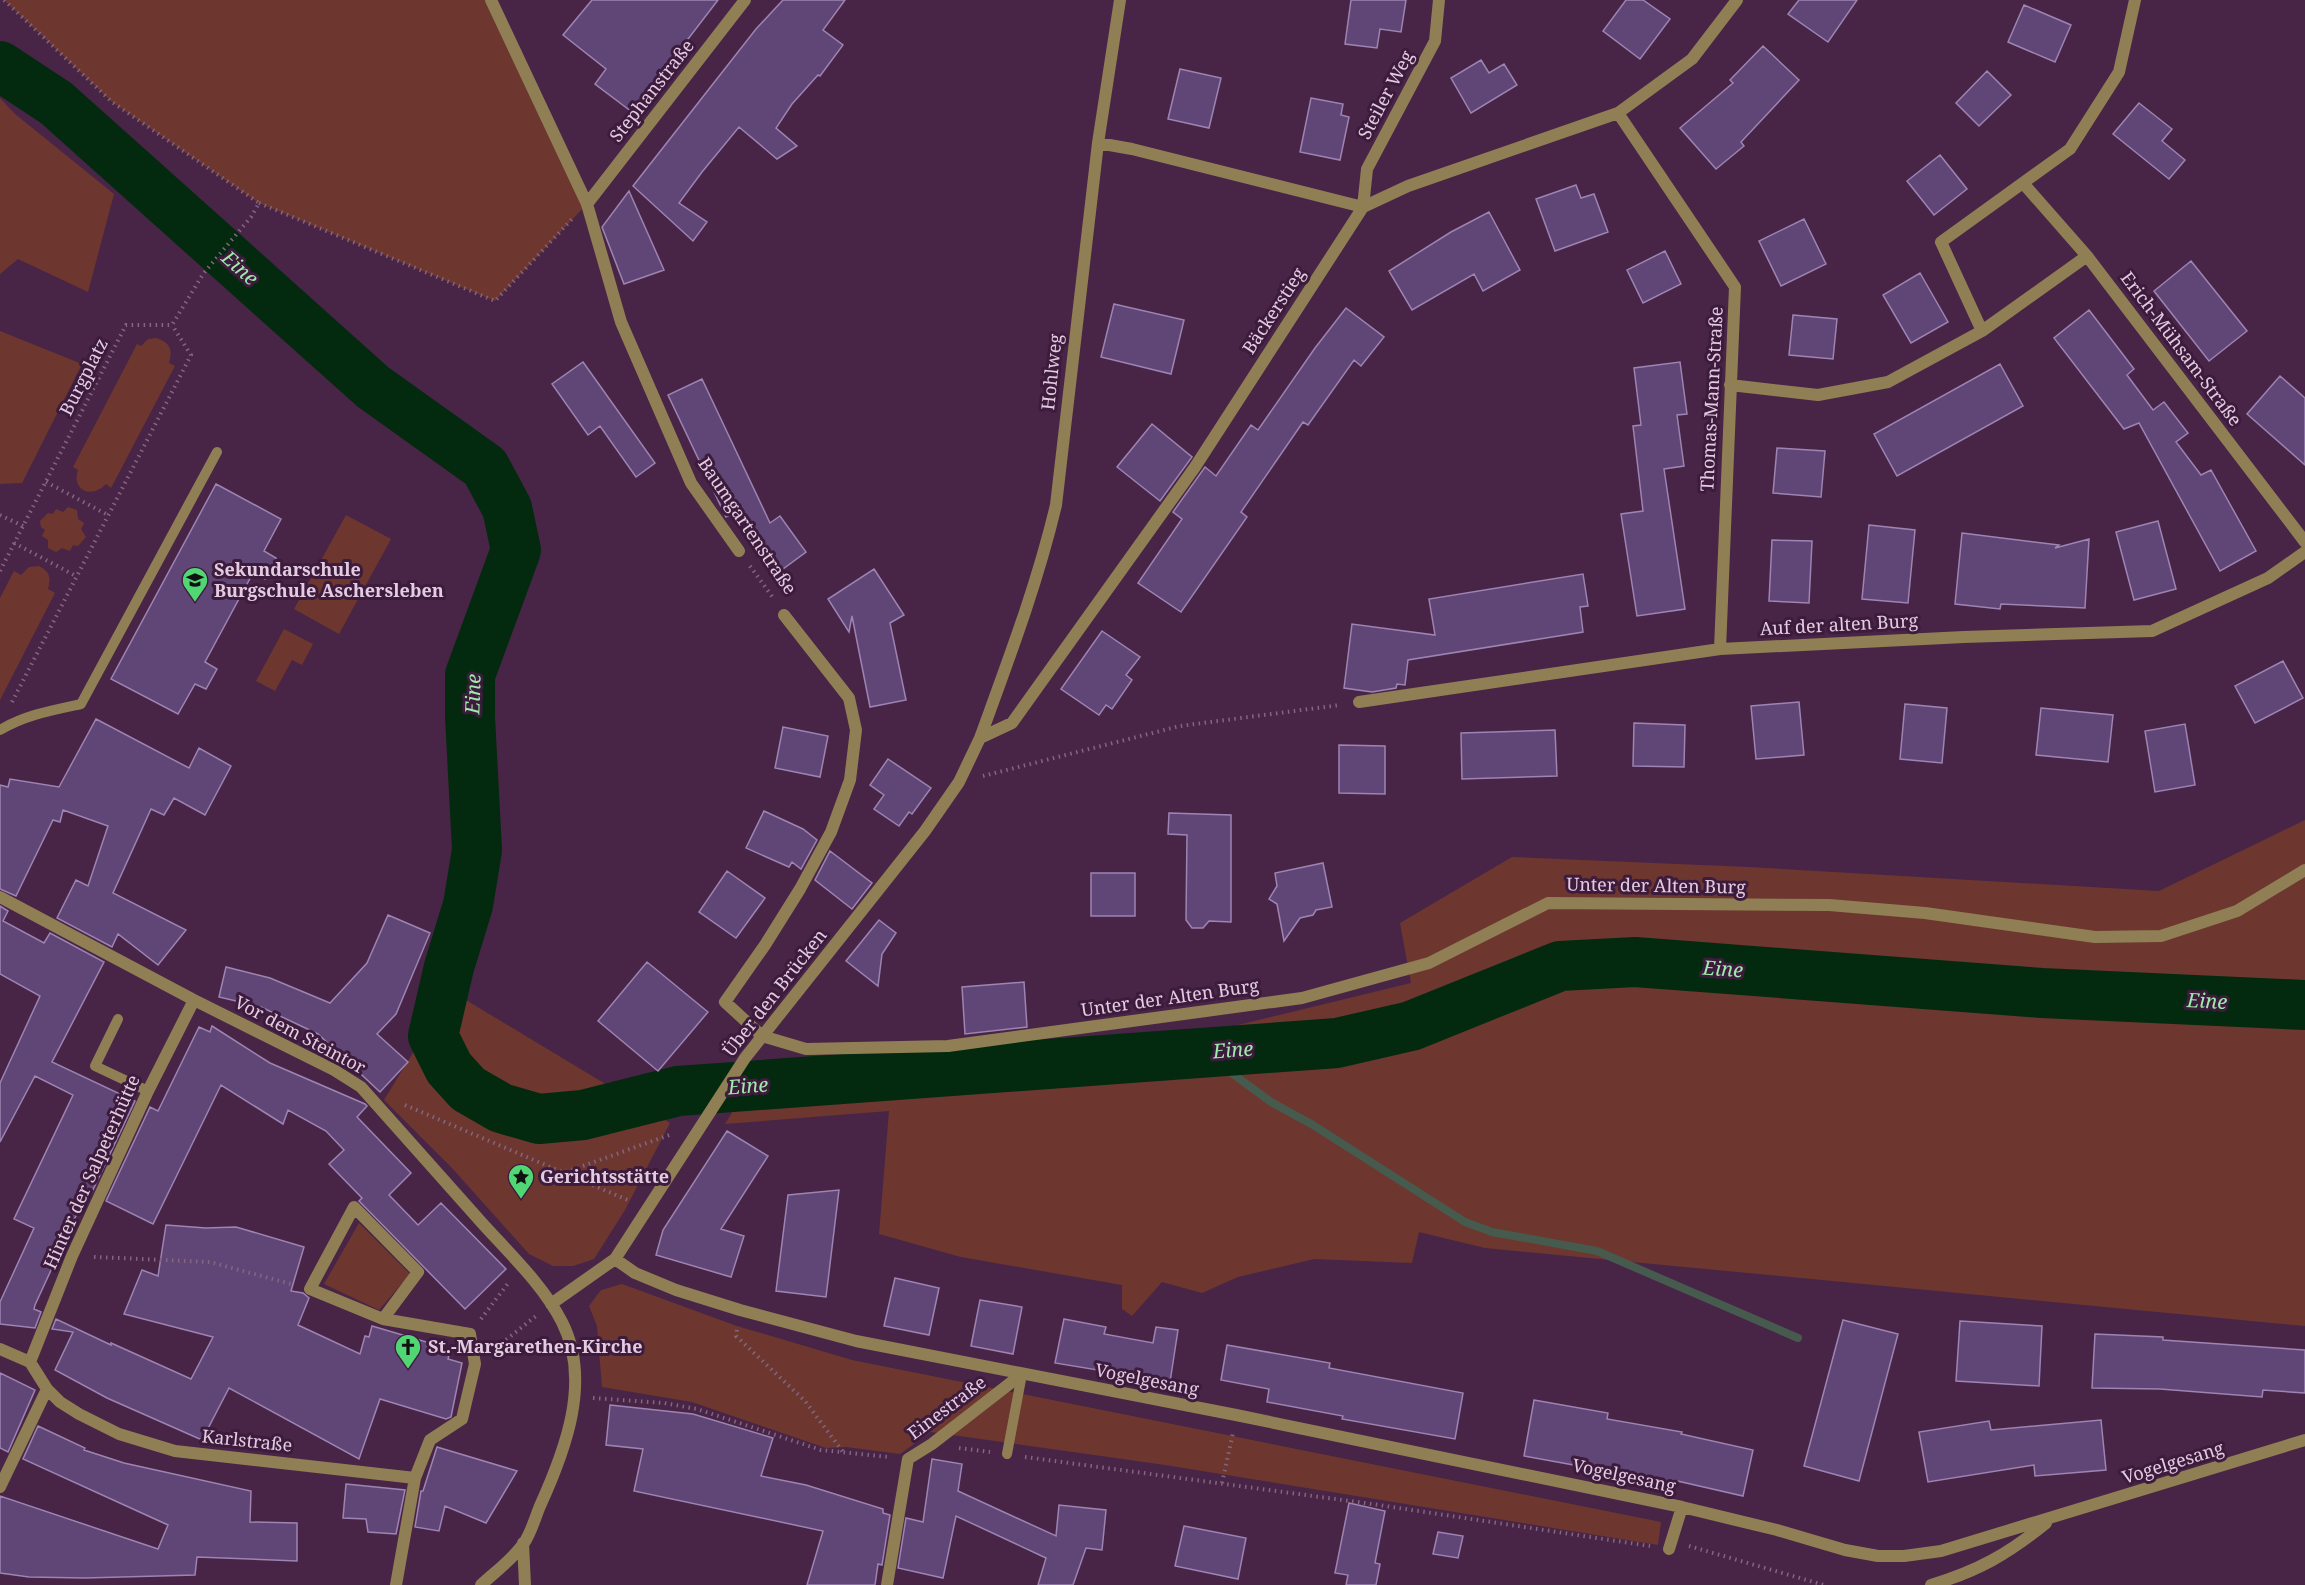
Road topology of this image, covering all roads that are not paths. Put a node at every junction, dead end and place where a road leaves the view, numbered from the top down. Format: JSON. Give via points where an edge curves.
{"nodes":[{"id":1,"x":491,"y":0,"type":"edge"},
{"id":2,"x":745,"y":0,"type":"edge"},
{"id":3,"x":1120,"y":0,"type":"edge"},
{"id":4,"x":1439,"y":0,"type":"edge"},
{"id":5,"x":1737,"y":0,"type":"edge"},
{"id":6,"x":2135,"y":0,"type":"edge"},
{"id":7,"x":1618,"y":113,"type":"junction"},
{"id":8,"x":1098,"y":143,"type":"junction"},
{"id":9,"x":2023,"y":183,"type":"junction"},
{"id":10,"x":586,"y":204,"type":"junction"},
{"id":11,"x":1363,"y":207,"type":"junction"},
{"id":12,"x":2087,"y":256,"type":"junction"},
{"id":13,"x":1982,"y":331,"type":"junction"},
{"id":14,"x":1730,"y":385,"type":"junction"},
{"id":15,"x":217,"y":452,"type":"dead end"},
{"id":16,"x":2305,"y":542,"type":"edge"},
{"id":17,"x":740,"y":550,"type":"road end"},
{"id":18,"x":2305,"y":552,"type":"edge"},
{"id":19,"x":784,"y":615,"type":"road end"},
{"id":20,"x":1720,"y":649,"type":"junction"},
{"id":21,"x":1359,"y":702,"type":"road end"},
{"id":22,"x":0,"y":730,"type":"edge"},
{"id":23,"x":980,"y":738,"type":"junction"},
{"id":24,"x":2305,"y":870,"type":"edge"},
{"id":25,"x":0,"y":897,"type":"edge"},
{"id":26,"x":194,"y":1000,"type":"junction"},
{"id":27,"x":118,"y":1019,"type":"dead end"},
{"id":28,"x":762,"y":1036,"type":"junction"},
{"id":29,"x":148,"y":1091,"type":"junction"},
{"id":30,"x":615,"y":1259,"type":"junction"},
{"id":31,"x":551,"y":1304,"type":"junction"},
{"id":32,"x":383,"y":1319,"type":"junction"},
{"id":33,"x":0,"y":1349,"type":"edge"},
{"id":34,"x":30,"y":1362,"type":"junction"},
{"id":35,"x":1022,"y":1374,"type":"junction"},
{"id":36,"x":47,"y":1389,"type":"junction"},
{"id":37,"x":2305,"y":1440,"type":"edge"},
{"id":38,"x":1007,"y":1454,"type":"road end"},
{"id":39,"x":415,"y":1478,"type":"junction"},
{"id":40,"x":0,"y":1487,"type":"edge"},
{"id":41,"x":1682,"y":1507,"type":"junction"},
{"id":42,"x":2051,"y":1519,"type":"junction"},
{"id":43,"x":524,"y":1544,"type":"junction"},
{"id":44,"x":1669,"y":1549,"type":"road end"},
{"id":45,"x":396,"y":1585,"type":"edge"},
{"id":46,"x":482,"y":1585,"type":"edge"},
{"id":47,"x":525,"y":1585,"type":"edge"},
{"id":48,"x":887,"y":1585,"type":"edge"},
{"id":49,"x":1931,"y":1585,"type":"edge"}],
"edges":[{"from":1,"to":10,"type":"street","name":"Baumgartenstraße"},
{"from":2,"to":10,"type":"street","name":"Stephanstraße"},
{"from":3,"to":8,"type":"street","name":"Hohlweg"},
{"from":4,"to":11,"type":"street","name":"Steiler Weg","via":[[1435,41],[1368,169]]},
{"from":5,"to":7,"type":"street","via":[[1692,59]]},
{"from":6,"to":9,"type":"street","via":[[2119,72],[2070,149]]},
{"from":7,"to":11,"type":"street","via":[[1408,186]]},
{"from":7,"to":14,"type":"street","name":"Thomas-Mann-Straße","via":[[1735,287]]},
{"from":8,"to":11,"type":"street"},
{"from":8,"to":23,"type":"street","name":"Hohlweg","via":[[1056,505],[1029,603]]},
{"from":9,"to":12,"type":"street","name":"Erich-Mühsam-Straße"},
{"from":9,"to":13,"type":"street","via":[[1941,242]]},
{"from":10,"to":17,"type":"street","name":"Baumgartenstraße","via":[[621,322],[691,483]]},
{"from":11,"to":23,"type":"street","name":"Bäckerstieg","via":[[1195,467],[1011,723]]},
{"from":12,"to":13,"type":"street"},
{"from":12,"to":16,"type":"street","name":"Erich-Mühsam-Straße"},
{"from":13,"to":14,"type":"street","via":[[1888,382],[1818,395]]},
{"from":14,"to":20,"type":"street","name":"Thomas-Mann-Straße"},
{"from":15,"to":22,"type":"lane","via":[[81,704],[14,721]]},
{"from":18,"to":20,"type":"street","name":"Auf der alten Burg","via":[[2268,578],[2151,631]]},
{"from":19,"to":28,"type":"street","name":"Baumgartenstraße","via":[[849,698],[856,730],[850,780],[831,832],[795,899],[725,1002]]},
{"from":20,"to":21,"type":"street","name":"Auf der alten Burg"},
{"from":23,"to":28,"type":"street","name":"Über den Brücken","via":[[959,782],[925,831]]},
{"from":24,"to":28,"type":"street","name":"Unter der Alten Burg","via":[[2237,912],[2161,936],[2095,937],[1925,913],[1829,905],[1548,903],[1429,963],[1302,998],[948,1046],[806,1049]]},
{"from":25,"to":26,"type":"street","name":"Vor dem Steintor"},
{"from":26,"to":29,"type":"street","name":"Hinter der Salpeterhütte"},
{"from":26,"to":31,"type":"street","name":"Vor dem Steintor","via":[[361,1087]]},
{"from":27,"to":29,"type":"lane","via":[[95,1066]]},
{"from":28,"to":30,"type":"street","name":"Über den Brücken"},
{"from":29,"to":34,"type":"street","name":"Hinter der Salpeterhütte","via":[[72,1256]]},
{"from":30,"to":31,"type":"street","name":"Über den Brücken"},
{"from":30,"to":35,"type":"street","name":"Vogelgesang","via":[[635,1273],[676,1290],[740,1310],[856,1341]]},
{"from":31,"to":43,"type":"street","name":"Vor dem Steintor","via":[[571,1347],[574,1396],[558,1467]]},
{"from":32,"to":32,"type":"street","via":[[310,1289],[354,1206],[418,1272]]},
{"from":32,"to":39,"type":"street","via":[[470,1334],[475,1364],[462,1419],[430,1440]]},
{"from":33,"to":34,"type":"street"},
{"from":34,"to":36,"type":"street","name":"Karlstraße"},
{"from":35,"to":38,"type":"lane"},
{"from":35,"to":41,"type":"street","name":"Vogelgesang"},
{"from":35,"to":48,"type":"street","name":"Einestraße","via":[[908,1459]]},
{"from":36,"to":39,"type":"street","name":"Karlstraße","via":[[60,1402],[118,1434],[175,1451]]},
{"from":36,"to":40,"type":"street"},
{"from":37,"to":42,"type":"street","name":"Vogelgesang"},
{"from":39,"to":45,"type":"street"},
{"from":41,"to":42,"type":"street","name":"Vogelgesang","via":[[1845,1551],[1878,1556],[1941,1551]]},
{"from":41,"to":44,"type":"street","name":"Vogelgesang"},
{"from":42,"to":49,"type":"street","name":"Vogelgesang","via":[[2011,1551],[1960,1577]]},
{"from":43,"to":46,"type":"street"},
{"from":43,"to":47,"type":"street"}]}
